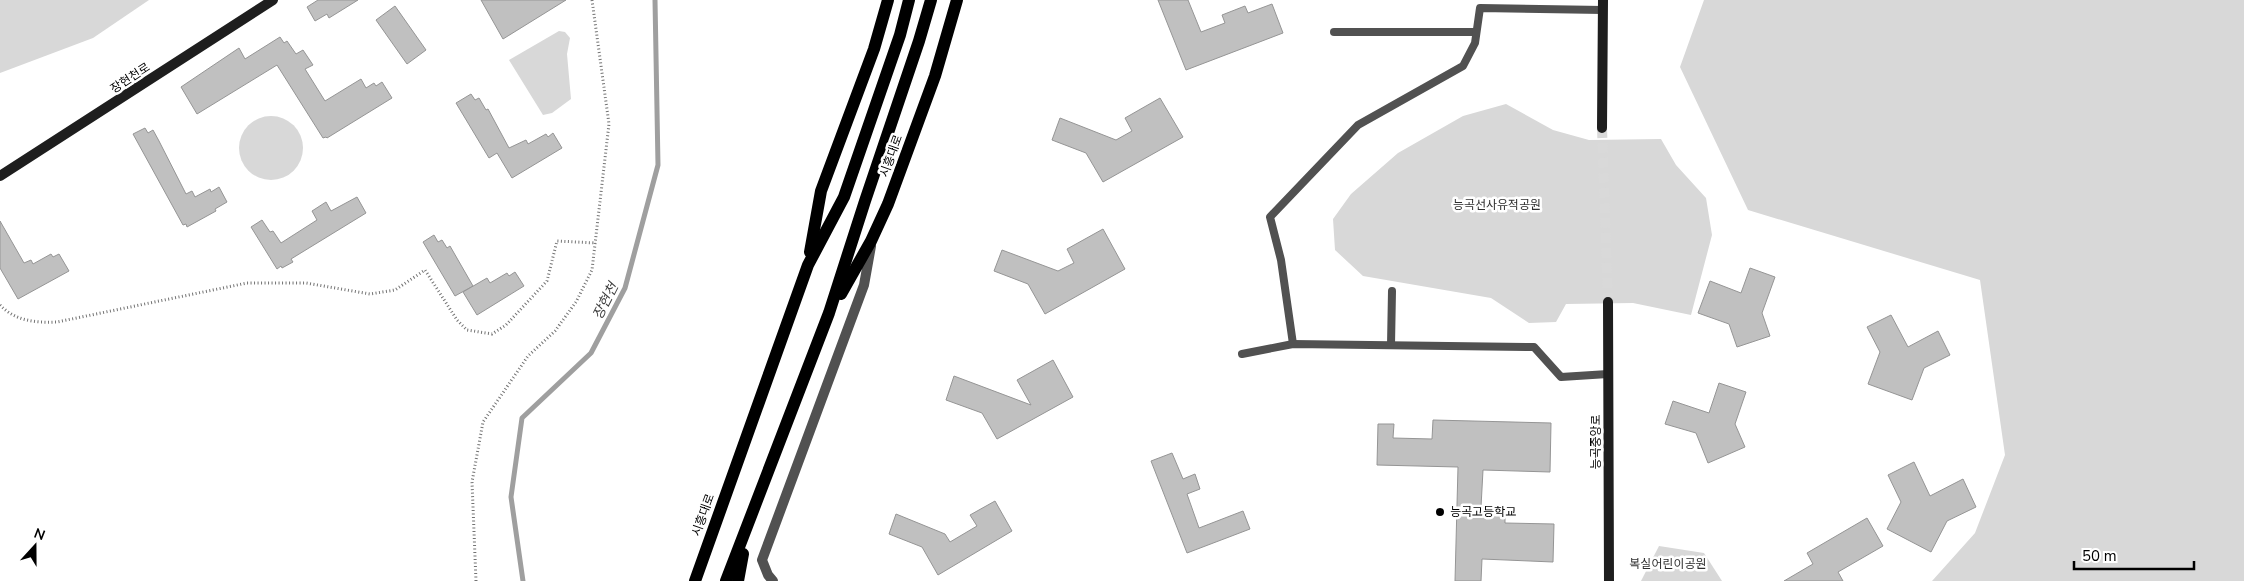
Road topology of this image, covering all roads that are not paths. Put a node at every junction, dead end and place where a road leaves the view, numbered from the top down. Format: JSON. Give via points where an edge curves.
{"nodes":[{"id":1,"x":273,"y":0,"type":"edge"},
{"id":2,"x":888,"y":0,"type":"edge"},
{"id":3,"x":909,"y":0,"type":"edge"},
{"id":4,"x":931,"y":0,"type":"edge"},
{"id":5,"x":957,"y":0,"type":"edge"},
{"id":6,"x":1603,"y":5,"type":"edge"},
{"id":7,"x":1334,"y":32,"type":"dead end"},
{"id":8,"x":1476,"y":32,"type":"junction"},
{"id":9,"x":1602,"y":128,"type":"tunnel mouth"},
{"id":10,"x":0,"y":176,"type":"edge"},
{"id":11,"x":871,"y":241,"type":"junction"},
{"id":12,"x":808,"y":265,"type":"junction"},
{"id":13,"x":1392,"y":291,"type":"dead end"},
{"id":14,"x":1608,"y":302,"type":"tunnel mouth"},
{"id":15,"x":829,"y":313,"type":"junction"},
{"id":16,"x":1294,"y":344,"type":"junction"},
{"id":17,"x":1391,"y":346,"type":"junction"},
{"id":18,"x":1242,"y":354,"type":"dead end"},
{"id":19,"x":1608,"y":374,"type":"junction"},
{"id":20,"x":749,"y":525,"type":"junction"},
{"id":21,"x":706,"y":548,"type":"junction"},
{"id":22,"x":689,"y":581,"type":"edge"},
{"id":23,"x":695,"y":581,"type":"edge"},
{"id":24,"x":726,"y":581,"type":"edge"},
{"id":25,"x":738,"y":581,"type":"edge"},
{"id":26,"x":773,"y":581,"type":"edge"},
{"id":27,"x":1609,"y":581,"type":"edge"}],
"edges":[{"from":1,"to":10,"type":"street","name":"장현천로"},
{"from":2,"to":12,"type":"main road","name":"시흥대로","via":[[874,49],[821,191]]},
{"from":3,"to":12,"type":"main road","name":"시흥대로","via":[[844,197]]},
{"from":4,"to":15,"type":"main road","name":"시흥대로"},
{"from":5,"to":11,"type":"main road","name":"시흥대로","via":[[935,76]]},
{"from":6,"to":8,"type":"lane","via":[[1480,8]]},
{"from":6,"to":9,"type":"street"},
{"from":7,"to":8,"type":"lane"},
{"from":8,"to":16,"type":"lane","via":[[1475,43],[1463,66],[1358,125],[1270,217],[1281,260]]},
{"from":11,"to":15,"type":"main road","name":"시흥대로"},
{"from":11,"to":26,"type":"street","via":[[864,285],[762,560]]},
{"from":12,"to":21,"type":"main road","name":"시흥대로"},
{"from":13,"to":17,"type":"lane"},
{"from":14,"to":19,"type":"street","name":"능곡중앙로"},
{"from":15,"to":20,"type":"main road","name":"시흥대로"},
{"from":16,"to":17,"type":"lane"},
{"from":16,"to":18,"type":"lane"},
{"from":17,"to":19,"type":"lane","via":[[1534,347],[1561,377]]},
{"from":19,"to":27,"type":"street","name":"능곡중앙로"},
{"from":20,"to":24,"type":"main road","name":"시흥대로"},
{"from":20,"to":25,"type":"main road","name":"시흥대로"},
{"from":21,"to":22,"type":"main road","name":"시흥대로"},
{"from":21,"to":23,"type":"main road","name":"시흥대로"}]}
